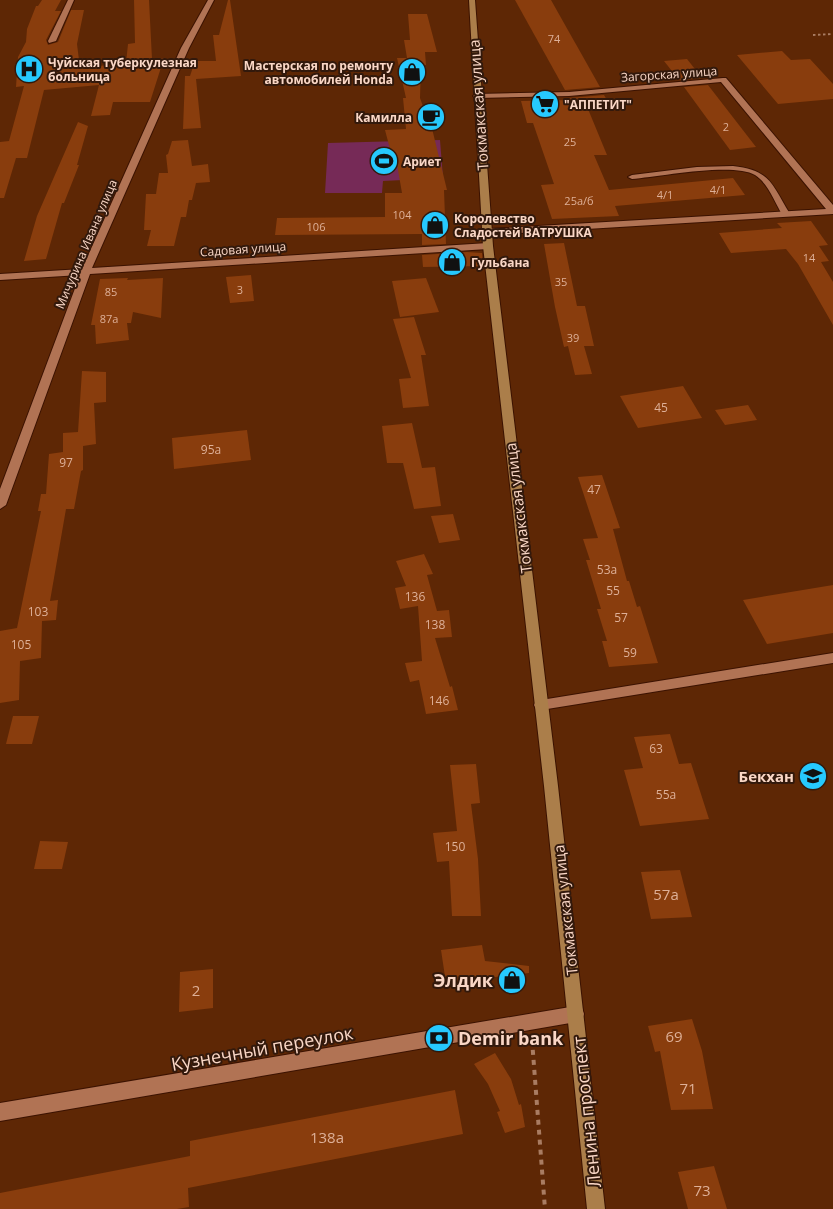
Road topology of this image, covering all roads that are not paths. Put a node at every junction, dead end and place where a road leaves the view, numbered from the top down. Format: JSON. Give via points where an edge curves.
{"nodes":[{"id":1,"x":71,"y":0,"type":"edge"},
{"id":2,"x":210,"y":0,"type":"edge"},
{"id":3,"x":472,"y":0,"type":"edge"},
{"id":4,"x":52,"y":41,"type":"dead end"},
{"id":5,"x":477,"y":96,"type":"junction"},
{"id":6,"x":632,"y":177,"type":"dead end"},
{"id":7,"x":833,"y":211,"type":"edge"},
{"id":8,"x":786,"y":214,"type":"junction"},
{"id":9,"x":487,"y":232,"type":"junction"},
{"id":10,"x":488,"y":246,"type":"junction"},
{"id":11,"x":86,"y":271,"type":"junction"},
{"id":12,"x":0,"y":277,"type":"edge"},
{"id":13,"x":0,"y":504,"type":"edge"},
{"id":14,"x":833,"y":658,"type":"edge"},
{"id":15,"x":541,"y":705,"type":"junction"},
{"id":16,"x":576,"y":1014,"type":"junction"},
{"id":17,"x":0,"y":1112,"type":"edge"},
{"id":18,"x":596,"y":1209,"type":"edge"}],
"edges":[{"from":1,"to":4,"type":"street"},
{"from":2,"to":11,"type":"street","name":"Мичурина Ивана улица","via":[[185,48]]},
{"from":3,"to":5,"type":"main road","name":"Токмакская улица"},
{"from":5,"to":7,"type":"street","name":"Загорская улица","via":[[568,94],[723,80]]},
{"from":5,"to":9,"type":"main road","name":"Токмакская улица"},
{"from":6,"to":8,"type":"lane","via":[[720,169],[750,170],[760,176]]},
{"from":7,"to":8,"type":"street"},
{"from":8,"to":9,"type":"street"},
{"from":9,"to":10,"type":"main road","name":"Токмакская улица"},
{"from":10,"to":11,"type":"street","name":"Садовая улица"},
{"from":10,"to":15,"type":"main road","name":"Токмакская улица"},
{"from":11,"to":12,"type":"street","name":"Садовая улица"},
{"from":11,"to":13,"type":"street","name":"Мичурина Ивана улица"},
{"from":14,"to":15,"type":"street"},
{"from":15,"to":16,"type":"main road","name":"Токмакская улица"},
{"from":16,"to":17,"type":"street","name":"Кузнечный переулок"},
{"from":16,"to":18,"type":"main road","name":"Ленина проспект"}]}
